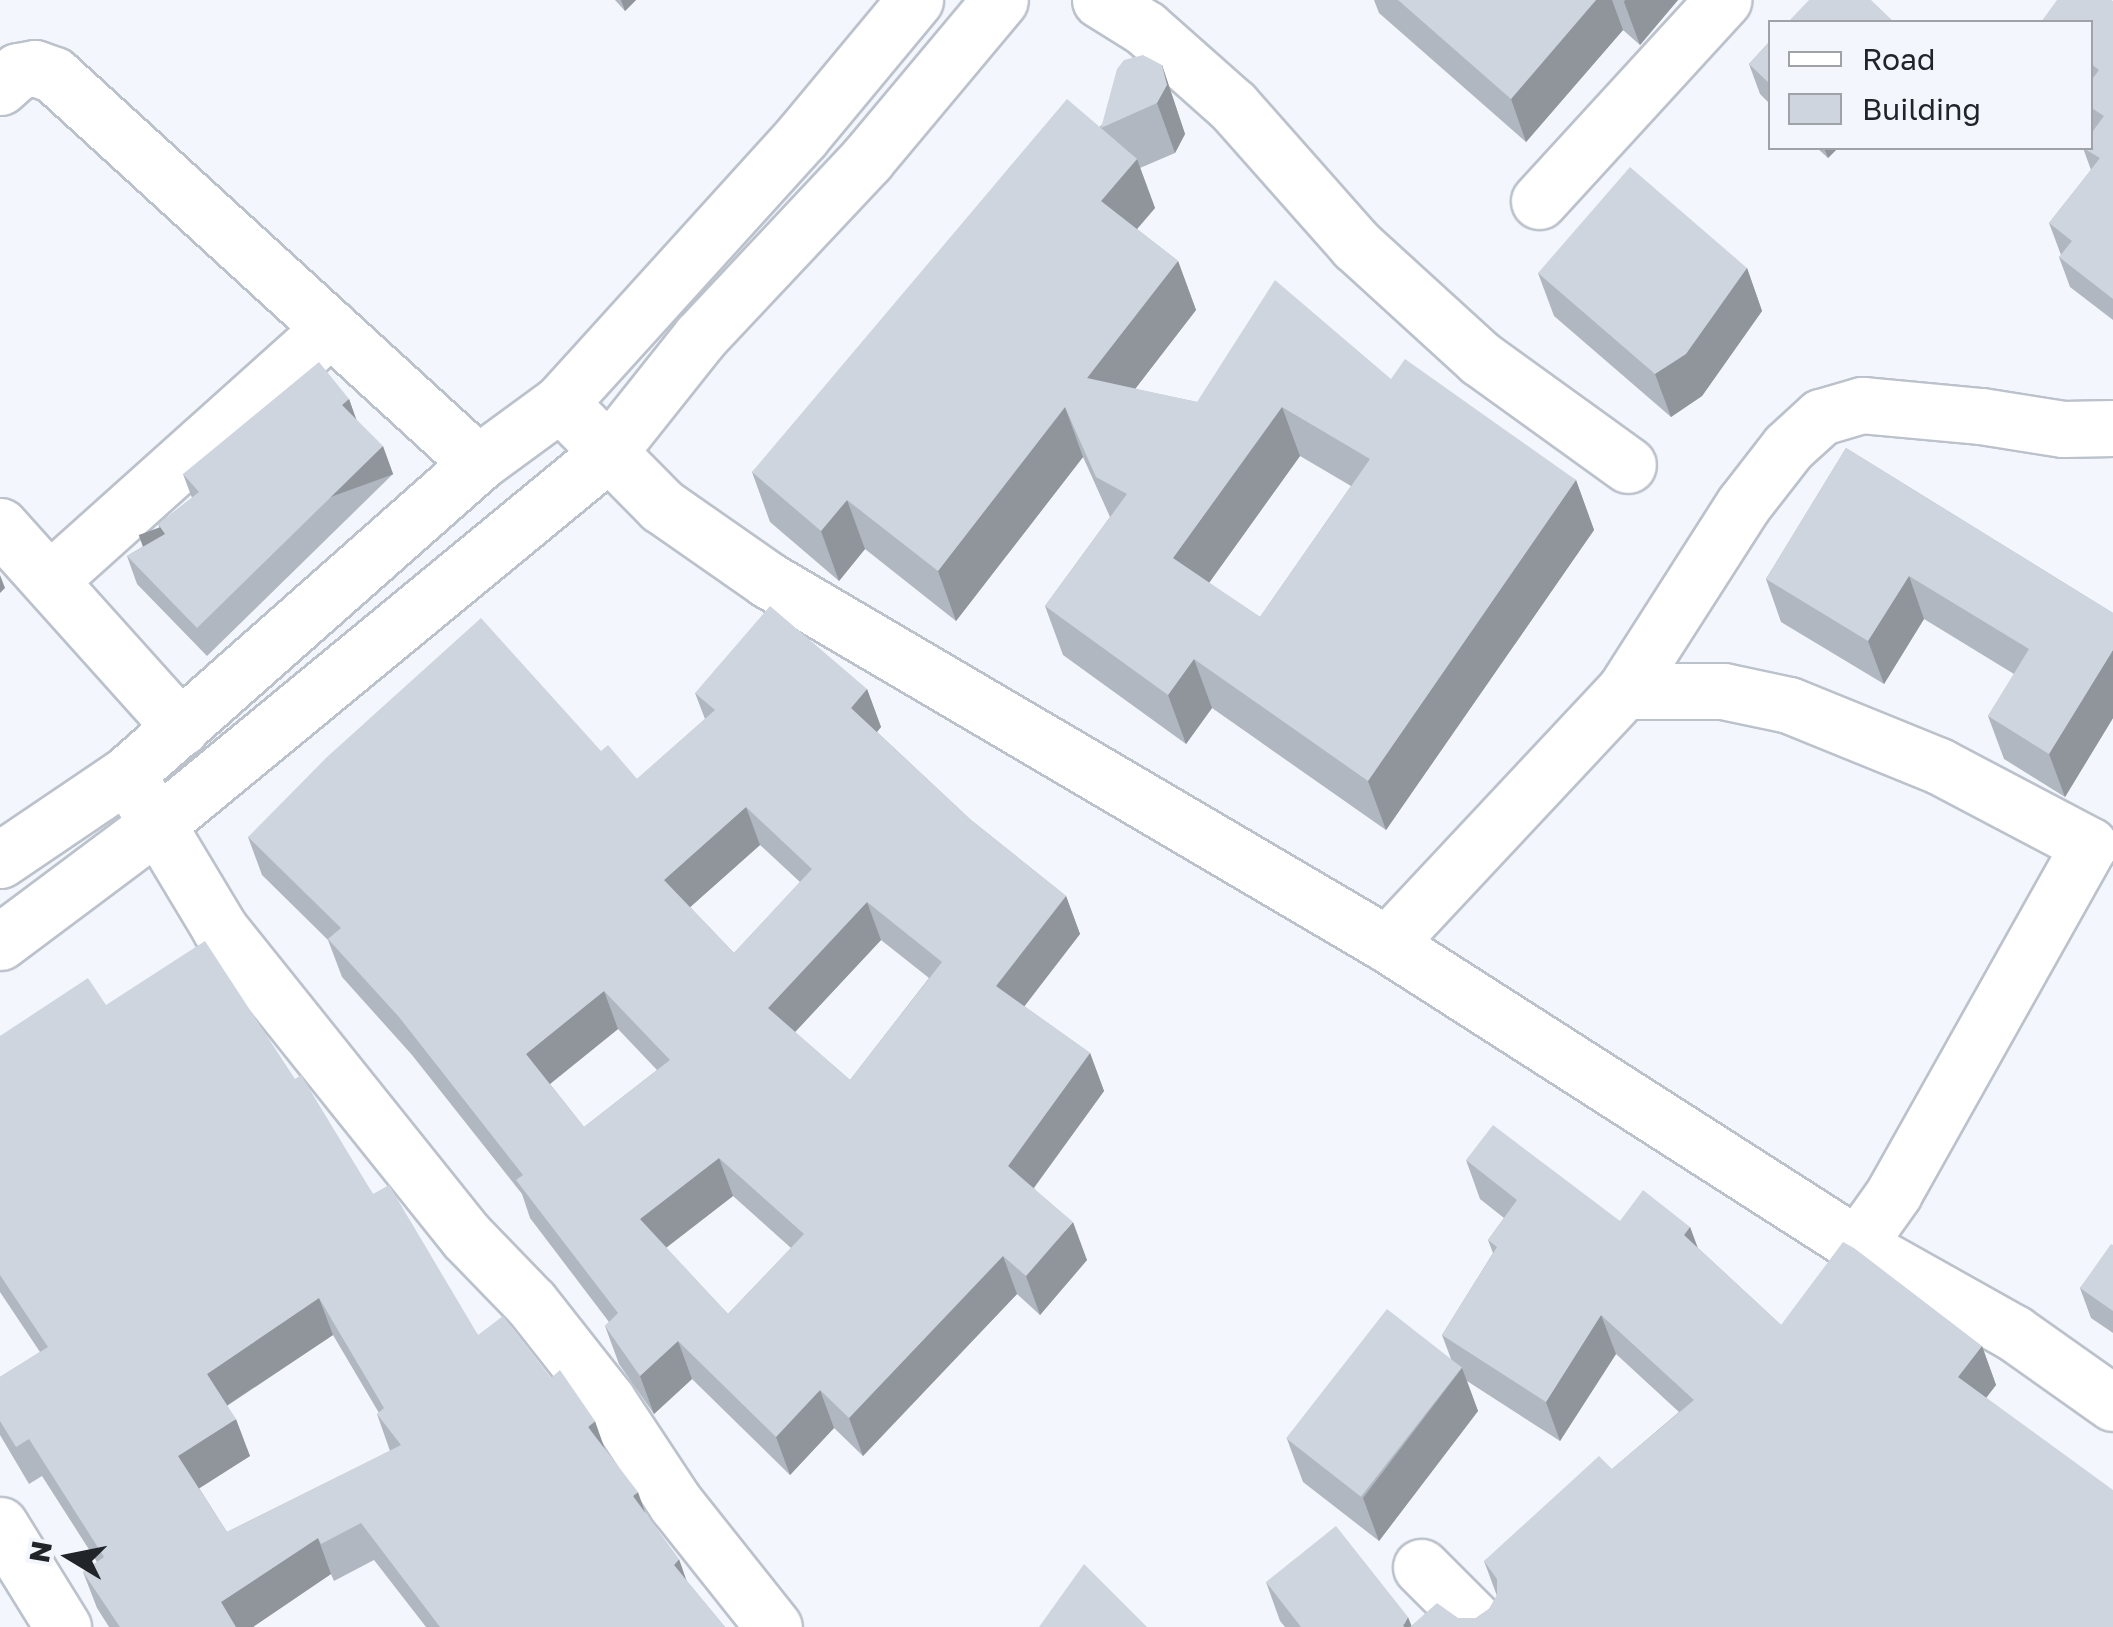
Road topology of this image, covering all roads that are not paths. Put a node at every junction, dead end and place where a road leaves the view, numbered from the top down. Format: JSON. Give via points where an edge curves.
{"nodes":[{"id":1,"x":915,"y":0,"type":"edge"},
{"id":2,"x":1000,"y":0,"type":"edge"},
{"id":3,"x":1100,"y":0,"type":"edge"},
{"id":4,"x":1723,"y":0,"type":"edge"},
{"id":5,"x":0,"y":87,"type":"edge"},
{"id":6,"x":1539,"y":201,"type":"dead end"},
{"id":7,"x":331,"y":328,"type":"junction"},
{"id":8,"x":560,"y":404,"type":"junction"},
{"id":9,"x":2113,"y":428,"type":"edge"},
{"id":10,"x":607,"y":454,"type":"junction"},
{"id":11,"x":478,"y":463,"type":"junction"},
{"id":12,"x":1628,"y":465,"type":"dead end"},
{"id":13,"x":0,"y":526,"type":"edge"},
{"id":14,"x":51,"y":579,"type":"junction"},
{"id":15,"x":1624,"y":691,"type":"junction"},
{"id":16,"x":181,"y":728,"type":"junction"},
{"id":17,"x":128,"y":774,"type":"junction"},
{"id":18,"x":158,"y":824,"type":"junction"},
{"id":19,"x":2101,"y":852,"type":"edge"},
{"id":20,"x":0,"y":860,"type":"edge"},
{"id":21,"x":0,"y":942,"type":"edge"},
{"id":22,"x":1387,"y":944,"type":"junction"},
{"id":23,"x":1856,"y":1245,"type":"junction"},
{"id":24,"x":2113,"y":1404,"type":"edge"},
{"id":25,"x":0,"y":1525,"type":"edge"},
{"id":26,"x":1420,"y":1567,"type":"dead end"},
{"id":27,"x":63,"y":1627,"type":"edge"},
{"id":28,"x":774,"y":1627,"type":"edge"},
{"id":29,"x":1481,"y":1627,"type":"edge"}],
"edges":[{"from":1,"to":8,"type":"street"},
{"from":2,"to":10,"type":"street","via":[[868,159],[700,337]]},
{"from":3,"to":12,"type":"street","via":[[1145,28],[1233,106],[1356,246],[1481,358]]},
{"from":4,"to":6,"type":"street"},
{"from":5,"to":7,"type":"street","via":[[35,68],[54,75]]},
{"from":7,"to":11,"type":"street"},
{"from":7,"to":14,"type":"street"},
{"from":8,"to":10,"type":"street"},
{"from":8,"to":11,"type":"street"},
{"from":9,"to":15,"type":"street","via":[[2062,429],[1862,406],[1821,417],[1788,446],[1743,504]]},
{"from":10,"to":18,"type":"street"},
{"from":10,"to":22,"type":"street","via":[[662,506],[768,580]]},
{"from":11,"to":16,"type":"street"},
{"from":13,"to":14,"type":"street"},
{"from":14,"to":16,"type":"street"},
{"from":15,"to":19,"type":"street","via":[[1724,691],[1789,706],[1939,766]]},
{"from":15,"to":22,"type":"street"},
{"from":16,"to":17,"type":"street"},
{"from":17,"to":18,"type":"street"},
{"from":17,"to":20,"type":"street"},
{"from":18,"to":21,"type":"street"},
{"from":18,"to":28,"type":"street","via":[[220,929],[456,1223],[531,1303]]},
{"from":19,"to":23,"type":"street"},
{"from":22,"to":23,"type":"street"},
{"from":23,"to":24,"type":"street","via":[[2014,1333]]},
{"from":25,"to":27,"type":"street"},
{"from":26,"to":29,"type":"street"}]}
